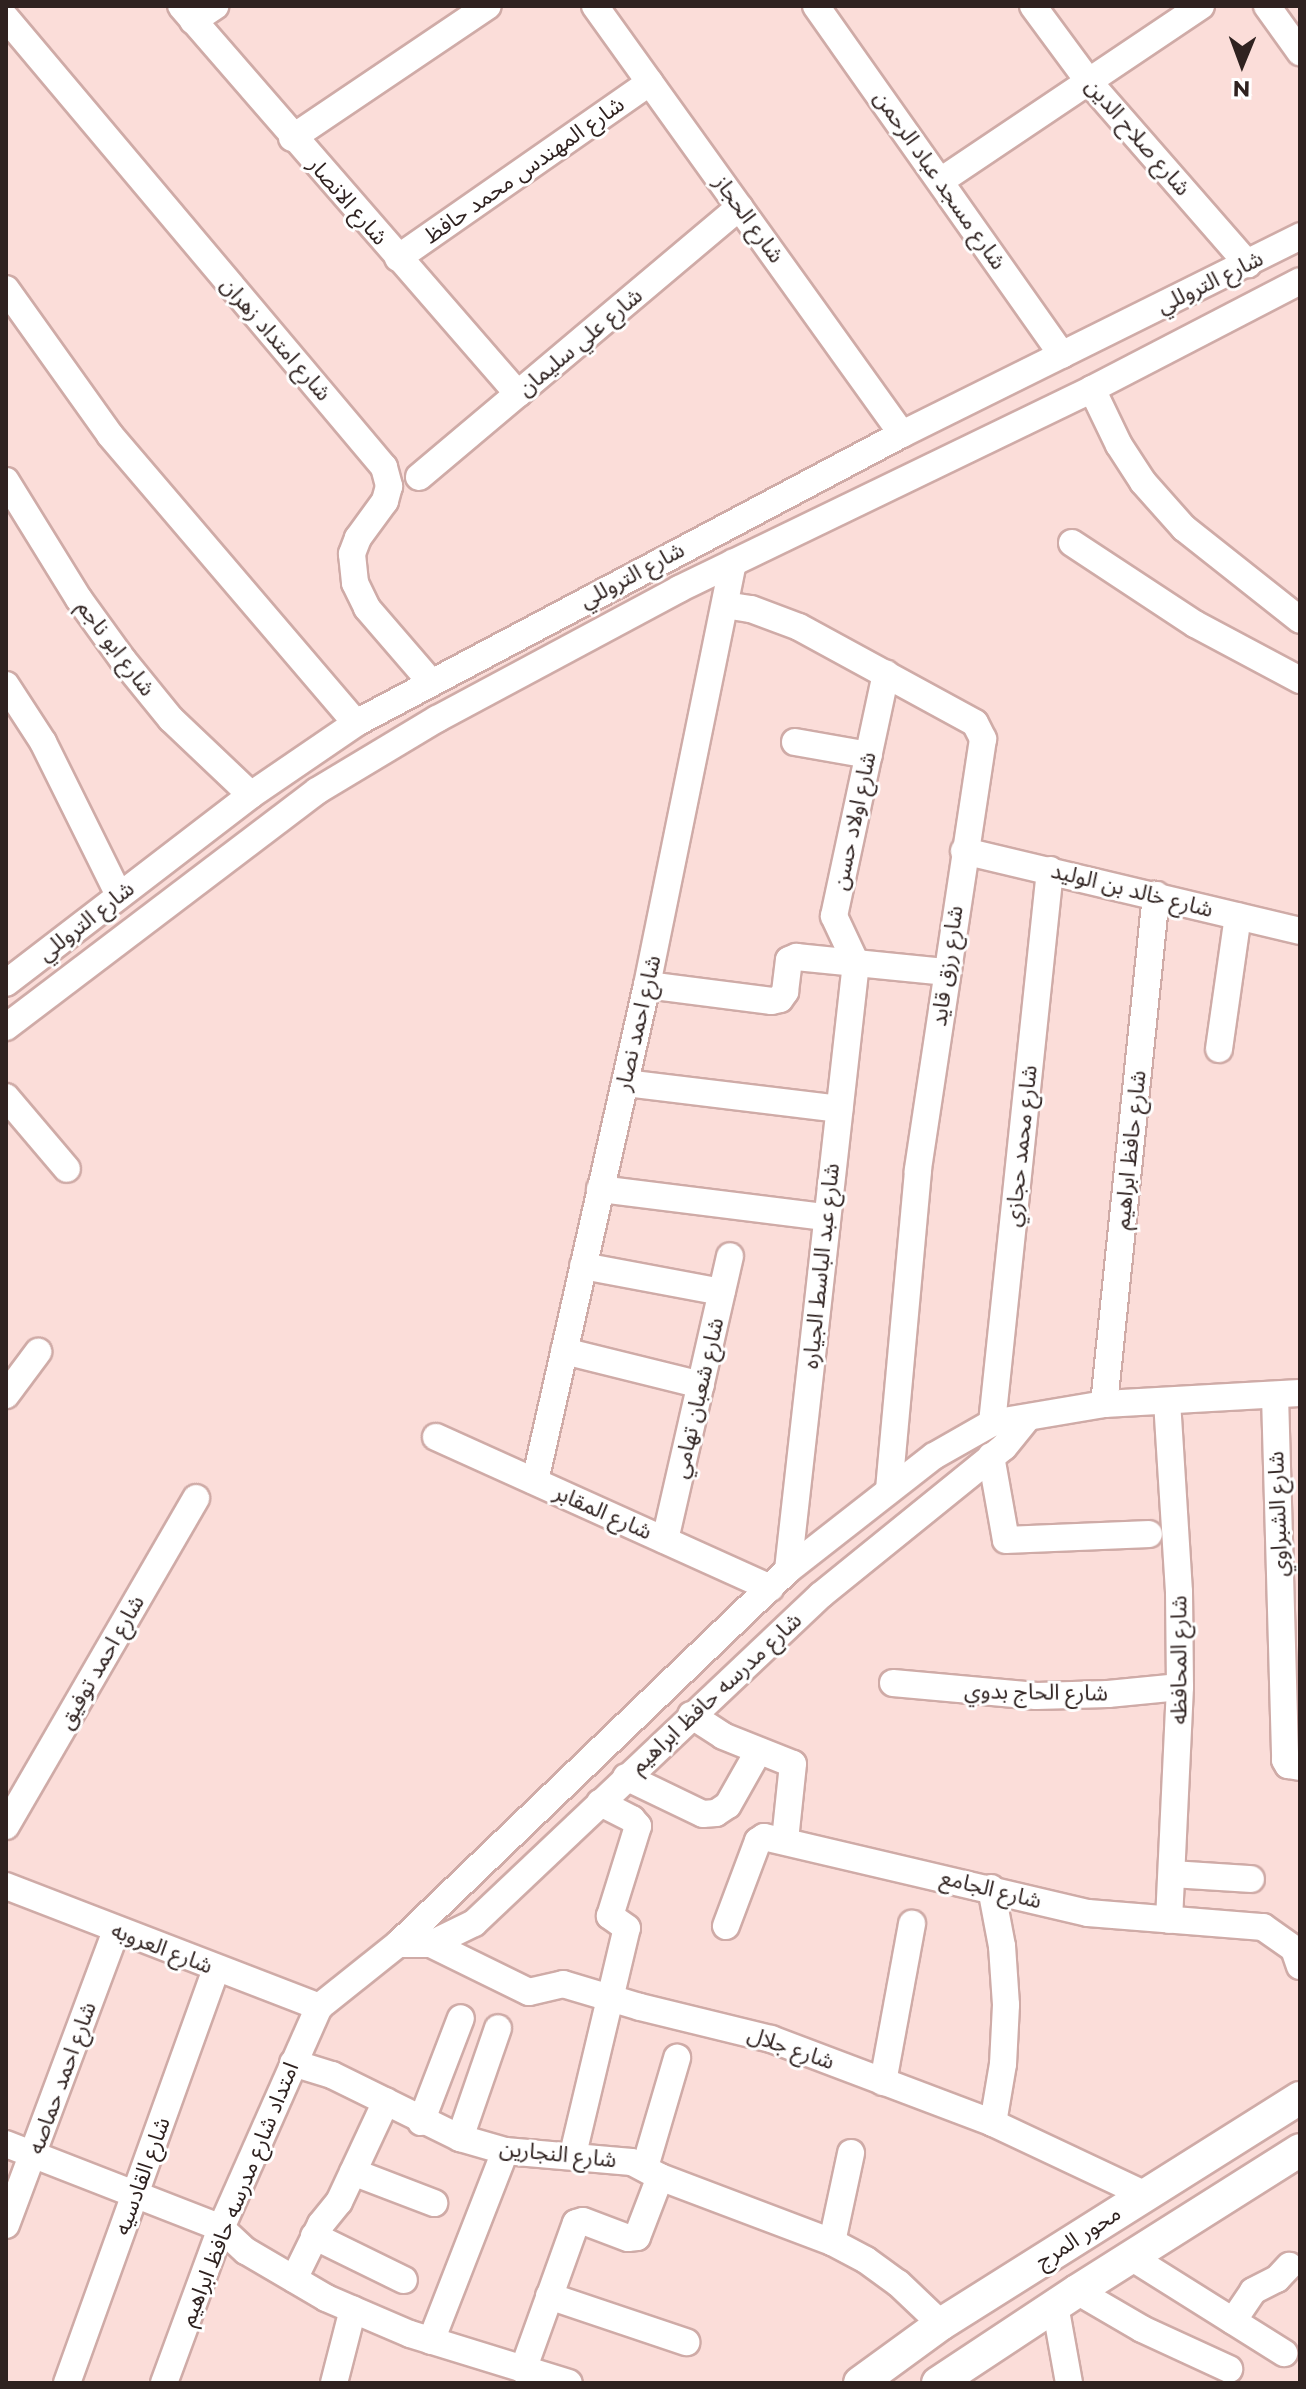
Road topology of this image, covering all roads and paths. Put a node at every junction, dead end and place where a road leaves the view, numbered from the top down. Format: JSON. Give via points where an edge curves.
{"nodes":[{"id":1,"x":215,"y":6,"type":"edge"},
{"id":2,"x":488,"y":6,"type":"edge"},
{"id":3,"x":595,"y":6,"type":"edge"},
{"id":4,"x":816,"y":6,"type":"edge"},
{"id":5,"x":1033,"y":6,"type":"edge"},
{"id":6,"x":1201,"y":6,"type":"edge"},
{"id":7,"x":1267,"y":6,"type":"edge"},
{"id":8,"x":187,"y":13,"type":"edge"},
{"id":9,"x":6,"y":18,"type":"edge"},
{"id":10,"x":1300,"y":52,"type":"edge"},
{"id":11,"x":650,"y":82,"type":"junction"},
{"id":12,"x":1089,"y":82,"type":"junction"},
{"id":13,"x":292,"y":138,"type":"junction"},
{"id":14,"x":942,"y":180,"type":"junction"},
{"id":15,"x":740,"y":207,"type":"junction"},
{"id":16,"x":1300,"y":236,"type":"edge"},
{"id":17,"x":398,"y":258,"type":"junction"},
{"id":18,"x":1248,"y":264,"type":"junction"},
{"id":19,"x":1300,"y":281,"type":"edge"},
{"id":20,"x":6,"y":289,"type":"edge"},
{"id":21,"x":1062,"y":355,"type":"junction"},
{"id":22,"x":1092,"y":389,"type":"junction"},
{"id":23,"x":518,"y":394,"type":"junction"},
{"id":24,"x":902,"y":434,"type":"junction"},
{"id":25,"x":419,"y":477,"type":"dead end"},
{"id":26,"x":6,"y":481,"type":"edge"},
{"id":27,"x":1072,"y":543,"type":"dead end"},
{"id":28,"x":733,"y":563,"type":"junction"},
{"id":29,"x":725,"y":605,"type":"junction"},
{"id":30,"x":1300,"y":620,"type":"edge"},
{"id":31,"x":886,"y":674,"type":"junction"},
{"id":32,"x":1300,"y":680,"type":"edge"},
{"id":33,"x":430,"y":681,"type":"junction"},
{"id":34,"x":6,"y":685,"type":"edge"},
{"id":35,"x":356,"y":723,"type":"junction"},
{"id":36,"x":795,"y":742,"type":"dead end"},
{"id":37,"x":869,"y":755,"type":"junction"},
{"id":38,"x":251,"y":795,"type":"junction"},
{"id":39,"x":964,"y":851,"type":"junction"},
{"id":40,"x":1050,"y":870,"type":"junction"},
{"id":41,"x":119,"y":895,"type":"junction"},
{"id":42,"x":1156,"y":895,"type":"junction"},
{"id":43,"x":1238,"y":916,"type":"junction"},
{"id":44,"x":1300,"y":931,"type":"edge"},
{"id":45,"x":856,"y":963,"type":"junction"},
{"id":46,"x":947,"y":972,"type":"junction"},
{"id":47,"x":6,"y":983,"type":"edge"},
{"id":48,"x":647,"y":985,"type":"junction"},
{"id":49,"x":6,"y":1027,"type":"edge"},
{"id":50,"x":1219,"y":1049,"type":"dead end"},
{"id":51,"x":625,"y":1083,"type":"junction"},
{"id":52,"x":6,"y":1097,"type":"edge"},
{"id":53,"x":839,"y":1109,"type":"junction"},
{"id":54,"x":67,"y":1169,"type":"dead end"},
{"id":55,"x":600,"y":1189,"type":"junction"},
{"id":56,"x":826,"y":1217,"type":"junction"},
{"id":57,"x":730,"y":1256,"type":"dead end"},
{"id":58,"x":583,"y":1266,"type":"junction"},
{"id":59,"x":722,"y":1292,"type":"junction"},
{"id":60,"x":564,"y":1351,"type":"junction"},
{"id":61,"x":38,"y":1352,"type":"dead end"},
{"id":62,"x":9,"y":1385,"type":"edge"},
{"id":63,"x":701,"y":1385,"type":"junction"},
{"id":64,"x":1287,"y":1394,"type":"edge"},
{"id":65,"x":1167,"y":1401,"type":"junction"},
{"id":66,"x":1104,"y":1404,"type":"junction"},
{"id":67,"x":1026,"y":1420,"type":"junction"},
{"id":68,"x":992,"y":1423,"type":"junction"},
{"id":69,"x":436,"y":1437,"type":"dead end"},
{"id":70,"x":991,"y":1456,"type":"junction"},
{"id":71,"x":535,"y":1481,"type":"junction"},
{"id":72,"x":889,"y":1489,"type":"junction"},
{"id":73,"x":196,"y":1498,"type":"dead end"},
{"id":74,"x":1149,"y":1534,"type":"dead end"},
{"id":75,"x":665,"y":1540,"type":"junction"},
{"id":76,"x":779,"y":1579,"type":"junction"},
{"id":77,"x":1291,"y":1671,"type":"edge"},
{"id":78,"x":893,"y":1683,"type":"dead end"},
{"id":79,"x":1180,"y":1687,"type":"junction"},
{"id":80,"x":691,"y":1715,"type":"junction"},
{"id":81,"x":758,"y":1752,"type":"junction"},
{"id":82,"x":1300,"y":1767,"type":"edge"},
{"id":83,"x":626,"y":1777,"type":"junction"},
{"id":84,"x":600,"y":1803,"type":"junction"},
{"id":85,"x":6,"y":1826,"type":"edge"},
{"id":86,"x":785,"y":1840,"type":"junction"},
{"id":87,"x":1173,"y":1874,"type":"junction"},
{"id":88,"x":1251,"y":1879,"type":"dead end"},
{"id":89,"x":991,"y":1888,"type":"junction"},
{"id":90,"x":7,"y":1891,"type":"edge"},
{"id":91,"x":1169,"y":1920,"type":"junction"},
{"id":92,"x":912,"y":1924,"type":"dead end"},
{"id":93,"x":726,"y":1926,"type":"dead end"},
{"id":94,"x":116,"y":1931,"type":"junction"},
{"id":95,"x":398,"y":1944,"type":"junction"},
{"id":96,"x":431,"y":1944,"type":"junction"},
{"id":97,"x":1300,"y":1966,"type":"edge"},
{"id":98,"x":216,"y":1969,"type":"junction"},
{"id":99,"x":612,"y":1999,"type":"junction"},
{"id":100,"x":319,"y":2007,"type":"junction"},
{"id":101,"x":461,"y":2018,"type":"dead end"},
{"id":102,"x":498,"y":2028,"type":"dead end"},
{"id":103,"x":677,"y":2058,"type":"dead end"},
{"id":104,"x":293,"y":2063,"type":"junction"},
{"id":105,"x":883,"y":2082,"type":"junction"},
{"id":106,"x":1300,"y":2098,"type":"edge"},
{"id":107,"x":386,"y":2101,"type":"junction"},
{"id":108,"x":421,"y":2122,"type":"junction"},
{"id":109,"x":993,"y":2123,"type":"junction"},
{"id":110,"x":460,"y":2138,"type":"junction"},
{"id":111,"x":6,"y":2144,"type":"edge"},
{"id":112,"x":1300,"y":2150,"type":"edge"},
{"id":113,"x":505,"y":2151,"type":"junction"},
{"id":114,"x":851,"y":2153,"type":"dead end"},
{"id":115,"x":573,"y":2154,"type":"junction"},
{"id":116,"x":34,"y":2155,"type":"junction"},
{"id":117,"x":353,"y":2172,"type":"junction"},
{"id":118,"x":652,"y":2172,"type":"junction"},
{"id":119,"x":135,"y":2194,"type":"junction"},
{"id":120,"x":1144,"y":2194,"type":"junction"},
{"id":121,"x":434,"y":2203,"type":"dead end"},
{"id":122,"x":6,"y":2225,"type":"edge"},
{"id":123,"x":221,"y":2228,"type":"junction"},
{"id":124,"x":314,"y":2236,"type":"junction"},
{"id":125,"x":832,"y":2242,"type":"junction"},
{"id":126,"x":1131,"y":2257,"type":"junction"},
{"id":127,"x":1289,"y":2266,"type":"dead end"},
{"id":128,"x":294,"y":2279,"type":"junction"},
{"id":129,"x":404,"y":2280,"type":"dead end"},
{"id":130,"x":549,"y":2296,"type":"junction"},
{"id":131,"x":1066,"y":2298,"type":"junction"},
{"id":132,"x":353,"y":2309,"type":"junction"},
{"id":133,"x":1233,"y":2321,"type":"junction"},
{"id":134,"x":941,"y":2324,"type":"junction"},
{"id":135,"x":431,"y":2341,"type":"junction"},
{"id":136,"x":686,"y":2342,"type":"dead end"},
{"id":137,"x":1284,"y":2353,"type":"dead end"},
{"id":138,"x":1229,"y":2369,"type":"dead end"},
{"id":139,"x":523,"y":2370,"type":"junction"},
{"id":140,"x":67,"y":2383,"type":"edge"},
{"id":141,"x":164,"y":2383,"type":"edge"},
{"id":142,"x":334,"y":2383,"type":"edge"},
{"id":143,"x":569,"y":2383,"type":"edge"},
{"id":144,"x":860,"y":2383,"type":"edge"},
{"id":145,"x":938,"y":2383,"type":"edge"},
{"id":146,"x":1069,"y":2383,"type":"edge"}],
"edges":[{"from":1,"to":8,"type":"street"},
{"from":2,"to":13,"type":"street"},
{"from":3,"to":11,"type":"street","name":"شارع الحجاز"},
{"from":4,"to":14,"type":"street","name":"شارع مسجد عباد الرحمن"},
{"from":5,"to":12,"type":"street","name":"شارع صلاح الدين"},
{"from":6,"to":12,"type":"street"},
{"from":7,"to":10,"type":"street"},
{"from":8,"to":13,"type":"street","name":"شارع الانصار"},
{"from":9,"to":33,"type":"street","name":"شارع امتداد زهران","via":[[384,467],[389,486],[385,501],[352,554],[355,583],[367,608]]},
{"from":11,"to":15,"type":"street","name":"شارع الحجاز"},
{"from":11,"to":17,"type":"street","name":"شارع المهندس محمد حافظ"},
{"from":12,"to":14,"type":"street"},
{"from":12,"to":18,"type":"street","name":"شارع صلاح الدين"},
{"from":13,"to":17,"type":"street","name":"شارع الانصار"},
{"from":14,"to":21,"type":"street","name":"شارع مسجد عباد الرحمن"},
{"from":15,"to":23,"type":"street","name":"شارع علي سليمان"},
{"from":15,"to":24,"type":"street","name":"شارع الحجاز"},
{"from":16,"to":18,"type":"street","name":"شارع التروللي"},
{"from":17,"to":23,"type":"street","name":"شارع الانصار"},
{"from":18,"to":21,"type":"street","name":"شارع التروللي"},
{"from":19,"to":22,"type":"street","name":"شارع التروللي"},
{"from":20,"to":35,"type":"street","via":[[129,459]]},
{"from":21,"to":24,"type":"street","name":"شارع التروللي"},
{"from":22,"to":28,"type":"street","name":"شارع التروللي"},
{"from":22,"to":30,"type":"street","via":[[1143,482],[1184,528]]},
{"from":23,"to":25,"type":"street","name":"شارع علي سليمان"},
{"from":24,"to":33,"type":"street","name":"شارع التروللي"},
{"from":26,"to":38,"type":"street","name":"شارع ابو ناجم","via":[[123,660],[171,719]]},
{"from":27,"to":32,"type":"street","via":[[1195,624]]},
{"from":28,"to":29,"type":"street","name":"شارع احمد نصار"},
{"from":28,"to":49,"type":"street","name":"شارع التروللي","via":[[437,719],[317,791]]},
{"from":29,"to":31,"type":"street","name":"شارع رزق قايد","via":[[775,617]]},
{"from":29,"to":48,"type":"street","name":"شارع احمد نصار"},
{"from":31,"to":37,"type":"street","name":"شارع اولاد حسن"},
{"from":31,"to":39,"type":"street","name":"شارع رزق قايد","via":[[981,730],[983,749]]},
{"from":33,"to":35,"type":"street","name":"شارع التروللي"},
{"from":34,"to":41,"type":"street","via":[[43,742]]},
{"from":35,"to":38,"type":"street","name":"شارع التروللي"},
{"from":36,"to":37,"type":"street"},
{"from":37,"to":45,"type":"street","name":"شارع اولاد حسن","via":[[834,916]]},
{"from":38,"to":41,"type":"street","name":"شارع التروللي"},
{"from":39,"to":40,"type":"street","name":"شارع خالد بن الوليد"},
{"from":39,"to":46,"type":"street","name":"شارع رزق قايد"},
{"from":40,"to":42,"type":"street","name":"شارع خالد بن الوليد"},
{"from":40,"to":68,"type":"street","name":"شارع محمد حجازي"},
{"from":41,"to":47,"type":"street","name":"شارع التروللي"},
{"from":42,"to":43,"type":"street","name":"شارع خالد بن الوليد"},
{"from":42,"to":66,"type":"street","name":"شارع حافظ ابراهيم"},
{"from":43,"to":44,"type":"street","name":"شارع خالد بن الوليد"},
{"from":43,"to":50,"type":"street"},
{"from":45,"to":46,"type":"street"},
{"from":45,"to":48,"type":"street","via":[[792,957],[785,992],[772,1001]]},
{"from":45,"to":53,"type":"street","name":"شارع عبد الباسط الجياره"},
{"from":46,"to":72,"type":"street","name":"شارع رزق قايد","via":[[918,1171]]},
{"from":48,"to":51,"type":"street","name":"شارع احمد نصار"},
{"from":51,"to":53,"type":"street"},
{"from":51,"to":55,"type":"street","name":"شارع احمد نصار"},
{"from":52,"to":54,"type":"street"},
{"from":53,"to":56,"type":"street","name":"شارع عبد الباسط الجياره"},
{"from":55,"to":56,"type":"street"},
{"from":55,"to":58,"type":"street","name":"شارع احمد نصار"},
{"from":56,"to":76,"type":"street","name":"شارع عبد الباسط الجياره"},
{"from":57,"to":59,"type":"street","name":"شارع شعبان تهامي"},
{"from":58,"to":59,"type":"street"},
{"from":58,"to":60,"type":"street","name":"شارع احمد نصار"},
{"from":59,"to":63,"type":"street","name":"شارع شعبان تهامي"},
{"from":60,"to":63,"type":"street"},
{"from":60,"to":71,"type":"street","name":"شارع احمد نصار"},
{"from":61,"to":62,"type":"street"},
{"from":63,"to":75,"type":"street","name":"شارع شعبان تهامي"},
{"from":64,"to":65,"type":"street","name":"شارع مدرسه حافظ ابراهيم"},
{"from":64,"to":77,"type":"street","name":"شارع الشبراوي"},
{"from":65,"to":66,"type":"street","name":"شارع مدرسه حافظ ابراهيم"},
{"from":65,"to":79,"type":"street","name":"شارع المحافظه"},
{"from":66,"to":67,"type":"street","name":"شارع مدرسه حافظ ابراهيم"},
{"from":67,"to":68,"type":"street","name":"شارع مدرسه حافظ ابراهيم"},
{"from":67,"to":70,"type":"street","name":"شارع مدرسه حافظ ابراهيم"},
{"from":68,"to":72,"type":"street","name":"شارع مدرسه حافظ ابراهيم"},
{"from":69,"to":71,"type":"street","name":"شارع المقابر"},
{"from":70,"to":74,"type":"street","via":[[1006,1540]]},
{"from":70,"to":80,"type":"street","name":"شارع مدرسه حافظ ابراهيم","via":[[821,1595]]},
{"from":71,"to":75,"type":"street","name":"شارع المقابر"},
{"from":72,"to":76,"type":"street","name":"شارع مدرسه حافظ ابراهيم"},
{"from":73,"to":85,"type":"street","name":"شارع احمد توفيق"},
{"from":75,"to":76,"type":"street","name":"شارع المقابر"},
{"from":76,"to":95,"type":"street","name":"شارع مدرسه حافظ ابراهيم"},
{"from":77,"to":82,"type":"street","name":"شارع الشبراوي","via":[[1285,1760]]},
{"from":78,"to":79,"type":"street","name":"شارع الحاج بدوي","via":[[1036,1696]]},
{"from":79,"to":87,"type":"street","name":"شارع المحافظه"},
{"from":80,"to":81,"type":"street"},
{"from":80,"to":83,"type":"street","name":"شارع مدرسه حافظ ابراهيم"},
{"from":81,"to":83,"type":"street","via":[[728,1805],[716,1813],[703,1814]]},
{"from":81,"to":86,"type":"street","via":[[794,1767]]},
{"from":83,"to":84,"type":"street","name":"شارع مدرسه حافظ ابراهيم"},
{"from":84,"to":96,"type":"street","name":"شارع مدرسه حافظ ابراهيم","via":[[474,1923]]},
{"from":84,"to":99,"type":"street","via":[[638,1826],[610,1916],[627,1928]]},
{"from":86,"to":89,"type":"street","name":"شارع الجامع"},
{"from":86,"to":93,"type":"street","via":[[758,1841]]},
{"from":87,"to":88,"type":"street"},
{"from":87,"to":91,"type":"street","name":"شارع المحافظه"},
{"from":89,"to":91,"type":"street","name":"شارع الجامع","via":[[1088,1913]]},
{"from":89,"to":109,"type":"street","via":[[1006,2005]]},
{"from":90,"to":94,"type":"street","name":"شارع العروبه"},
{"from":91,"to":97,"type":"street","name":"شارع الجامع","via":[[1263,1927],[1294,1949]]},
{"from":92,"to":105,"type":"street"},
{"from":94,"to":98,"type":"street","name":"شارع العروبه"},
{"from":94,"to":116,"type":"street","name":"شارع احمد حماصه"},
{"from":95,"to":96,"type":"street","name":"شارع مدرسه حافظ ابراهيم"},
{"from":95,"to":100,"type":"street","name":"شارع مدرسه حافظ ابراهيم"},
{"from":96,"to":99,"type":"street","name":"شارع جلال","via":[[529,1992],[563,1984]]},
{"from":98,"to":100,"type":"street","name":"شارع العروبه"},
{"from":98,"to":119,"type":"street","name":"شارع القادسيه"},
{"from":99,"to":105,"type":"street","name":"شارع جلال","via":[[771,2039]]},
{"from":99,"to":115,"type":"street"},
{"from":100,"to":104,"type":"street","name":"امتداد شارع مدرسه حافظ ابراهيم"},
{"from":101,"to":108,"type":"street"},
{"from":102,"to":110,"type":"street"},
{"from":103,"to":118,"type":"street"},
{"from":104,"to":107,"type":"street","name":"شارع النجارين"},
{"from":104,"to":123,"type":"street","name":"امتداد شارع مدرسه حافظ ابراهيم"},
{"from":105,"to":109,"type":"street","name":"شارع جلال"},
{"from":106,"to":120,"type":"main road","name":"محور المرج"},
{"from":107,"to":108,"type":"street","name":"شارع النجارين"},
{"from":107,"to":117,"type":"street"},
{"from":108,"to":110,"type":"street","name":"شارع النجارين"},
{"from":109,"to":120,"type":"street","name":"شارع جلال"},
{"from":110,"to":113,"type":"street","name":"شارع النجارين"},
{"from":111,"to":116,"type":"street"},
{"from":112,"to":126,"type":"main road","name":"محور المرج"},
{"from":113,"to":115,"type":"street","name":"شارع النجارين"},
{"from":113,"to":135,"type":"street"},
{"from":114,"to":125,"type":"street"},
{"from":115,"to":118,"type":"street","name":"شارع النجارين"},
{"from":116,"to":119,"type":"street"},
{"from":116,"to":122,"type":"street","name":"شارع احمد حماصه"},
{"from":117,"to":121,"type":"street"},
{"from":117,"to":124,"type":"street"},
{"from":118,"to":125,"type":"street","name":"شارع النجارين"},
{"from":118,"to":130,"type":"street","via":[[637,2237],[576,2223]]},
{"from":119,"to":123,"type":"street"},
{"from":119,"to":140,"type":"street","name":"شارع القادسيه"},
{"from":120,"to":134,"type":"main road","name":"محور المرج"},
{"from":123,"to":128,"type":"street","via":[[246,2251]]},
{"from":123,"to":141,"type":"street","name":"امتداد شارع مدرسه حافظ ابراهيم"},
{"from":124,"to":128,"type":"street"},
{"from":124,"to":129,"type":"street"},
{"from":125,"to":134,"type":"street","name":"شارع النجارين","via":[[898,2283]]},
{"from":126,"to":131,"type":"main road","name":"محور المرج"},
{"from":126,"to":133,"type":"street"},
{"from":127,"to":133,"type":"street","via":[[1277,2279],[1256,2288]]},
{"from":128,"to":132,"type":"street"},
{"from":130,"to":136,"type":"street"},
{"from":130,"to":139,"type":"street"},
{"from":131,"to":138,"type":"street"},
{"from":131,"to":145,"type":"main road","name":"محور المرج"},
{"from":131,"to":146,"type":"street"},
{"from":132,"to":135,"type":"street"},
{"from":132,"to":142,"type":"street"},
{"from":133,"to":137,"type":"street"},
{"from":134,"to":144,"type":"main road","name":"محور المرج"},
{"from":135,"to":139,"type":"street"},
{"from":139,"to":143,"type":"street"}]}
